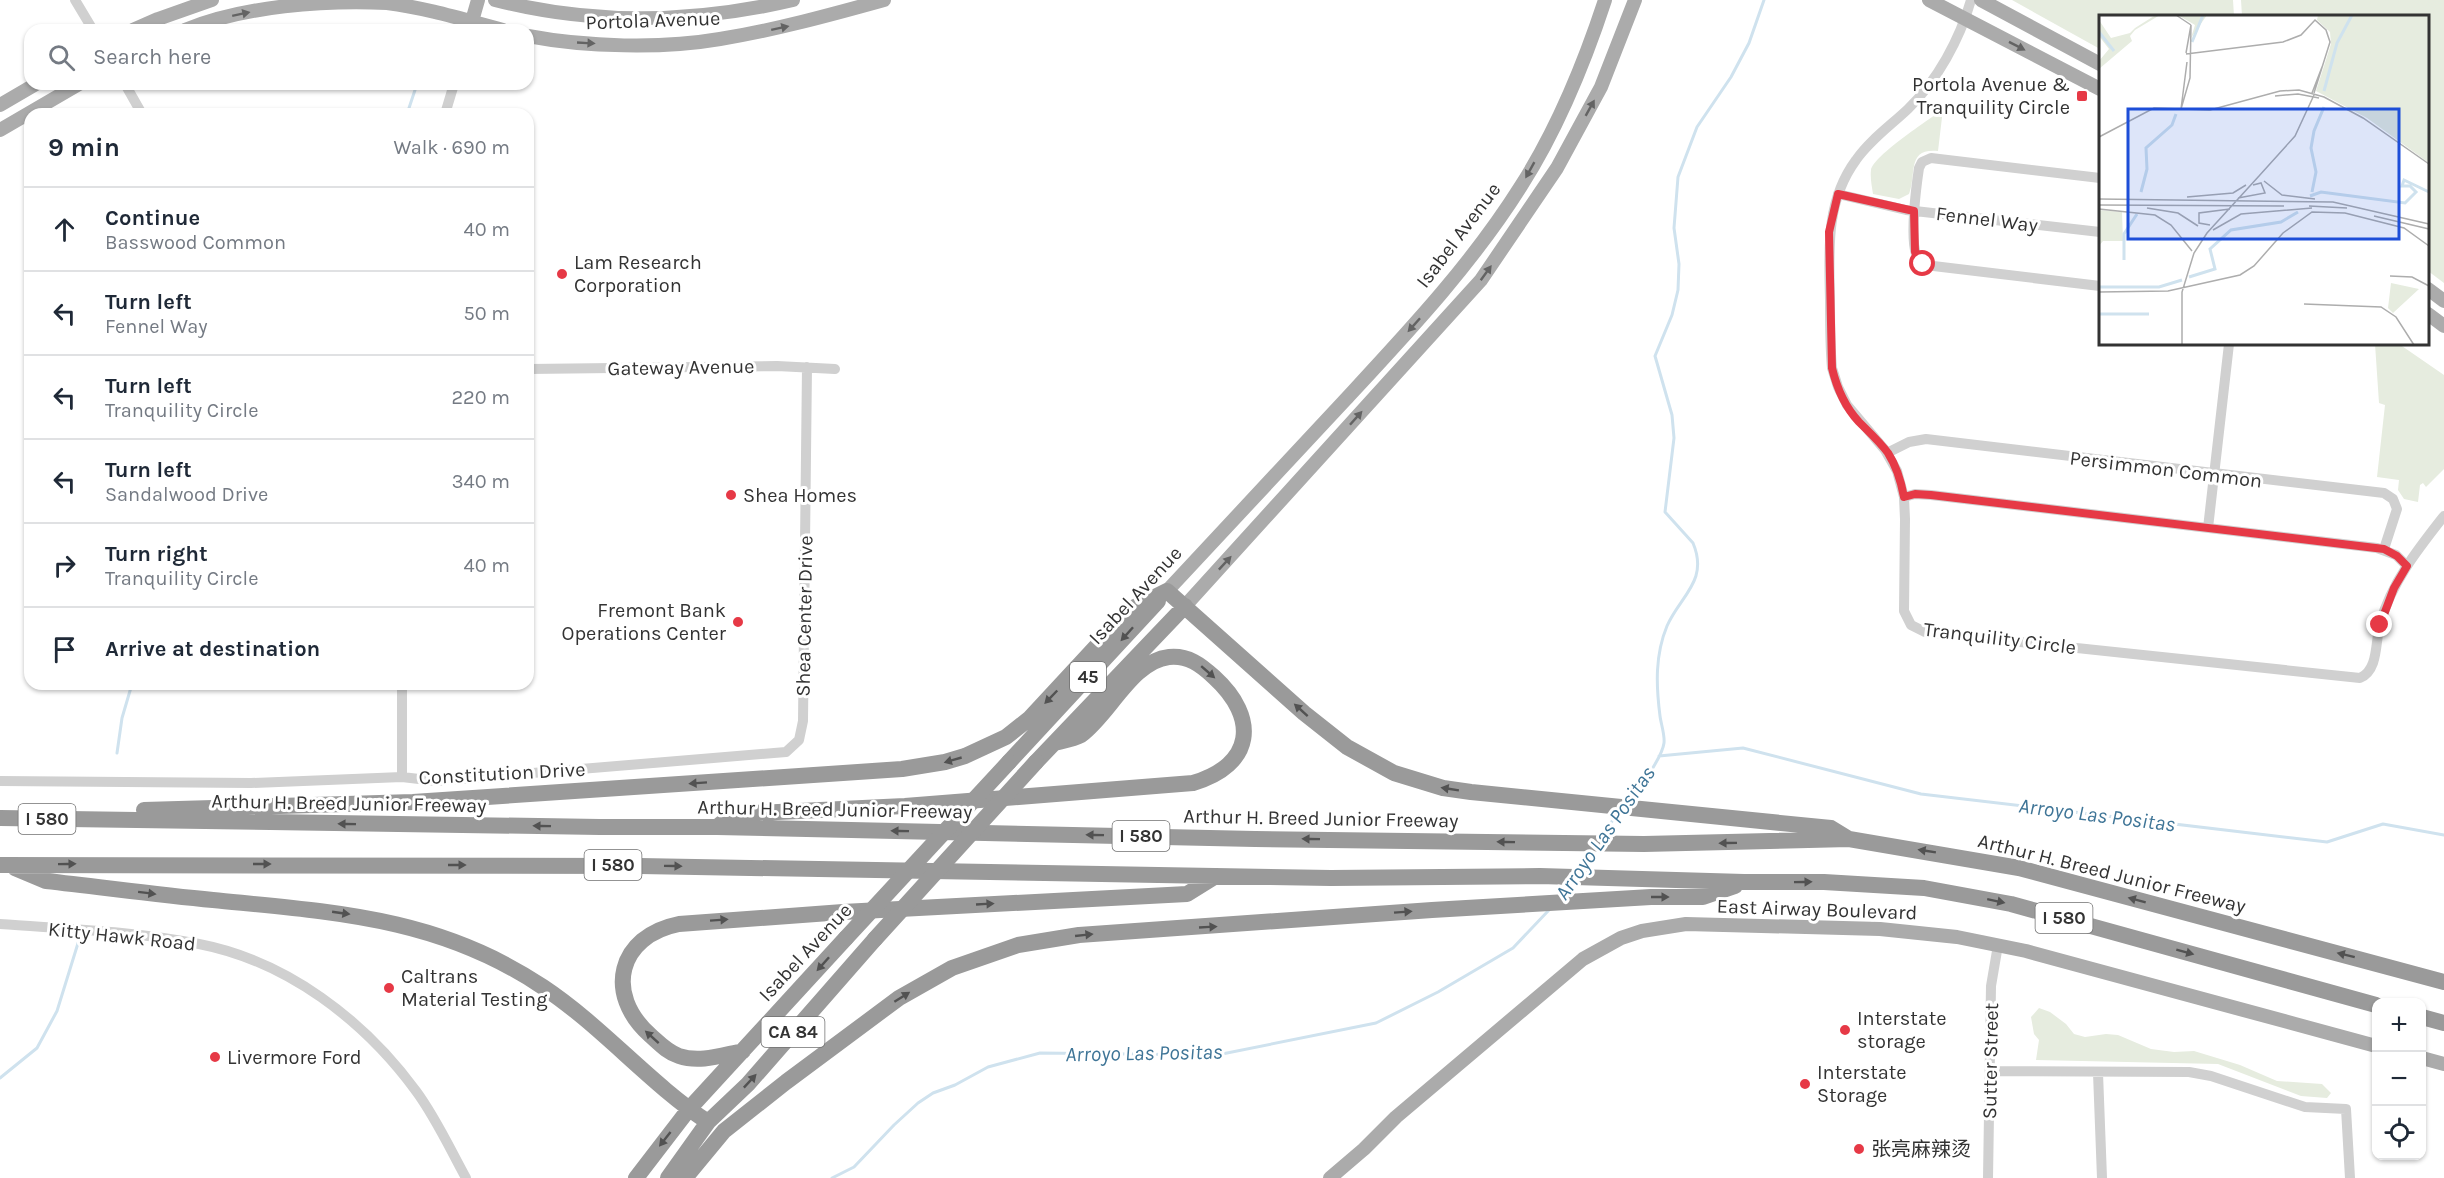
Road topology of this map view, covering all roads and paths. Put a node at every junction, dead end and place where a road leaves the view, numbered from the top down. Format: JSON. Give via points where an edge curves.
{"nodes":[{"id":1,"x":75,"y":0,"type":"edge"},
{"id":2,"x":212,"y":0,"type":"edge"},
{"id":3,"x":478,"y":0,"type":"edge"},
{"id":4,"x":495,"y":0,"type":"edge"},
{"id":5,"x":794,"y":0,"type":"edge"},
{"id":6,"x":884,"y":0,"type":"edge"},
{"id":7,"x":1605,"y":0,"type":"edge"},
{"id":8,"x":1635,"y":0,"type":"edge"},
{"id":9,"x":1929,"y":0,"type":"edge"},
{"id":10,"x":1978,"y":0,"type":"edge"},
{"id":11,"x":1965,"y":19,"type":"junction"},
{"id":12,"x":89,"y":24,"type":"edge"},
{"id":13,"x":146,"y":24,"type":"edge"},
{"id":14,"x":205,"y":24,"type":"edge"},
{"id":15,"x":464,"y":24,"type":"edge"},
{"id":16,"x":472,"y":24,"type":"edge"},
{"id":17,"x":534,"y":37,"type":"edge"},
{"id":18,"x":2099,"y":63,"type":"edge"},
{"id":19,"x":2099,"y":88,"type":"edge"},
{"id":20,"x":26,"y":90,"type":"edge"},
{"id":21,"x":69,"y":90,"type":"edge"},
{"id":22,"x":128,"y":90,"type":"edge"},
{"id":23,"x":452,"y":90,"type":"edge"},
{"id":24,"x":0,"y":105,"type":"edge"},
{"id":25,"x":38,"y":108,"type":"edge"},
{"id":26,"x":139,"y":108,"type":"edge"},
{"id":27,"x":447,"y":108,"type":"edge"},
{"id":28,"x":24,"y":116,"type":"edge"},
{"id":29,"x":0,"y":130,"type":"edge"},
{"id":30,"x":2099,"y":178,"type":"edge"},
{"id":31,"x":1838,"y":194,"type":"junction"},
{"id":32,"x":1914,"y":211,"type":"junction"},
{"id":33,"x":2099,"y":232,"type":"edge"},
{"id":34,"x":2099,"y":286,"type":"edge"},
{"id":35,"x":2429,"y":290,"type":"edge"},
{"id":36,"x":2444,"y":301,"type":"edge"},
{"id":37,"x":2429,"y":315,"type":"edge"},
{"id":38,"x":2444,"y":326,"type":"edge"},
{"id":39,"x":2229,"y":345,"type":"edge"},
{"id":40,"x":807,"y":367,"type":"junction"},
{"id":41,"x":534,"y":369,"type":"edge"},
{"id":42,"x":835,"y":369,"type":"dead end"},
{"id":43,"x":1887,"y":453,"type":"junction"},
{"id":44,"x":2214,"y":475,"type":"junction"},
{"id":45,"x":1904,"y":497,"type":"junction"},
{"id":46,"x":2444,"y":516,"type":"edge"},
{"id":47,"x":2208,"y":528,"type":"junction"},
{"id":48,"x":2384,"y":549,"type":"junction"},
{"id":49,"x":2407,"y":566,"type":"junction"},
{"id":50,"x":1167,"y":591,"type":"junction"},
{"id":51,"x":1185,"y":606,"type":"junction"},
{"id":52,"x":402,"y":690,"type":"edge"},
{"id":53,"x":803,"y":722,"type":"joint"},
{"id":54,"x":1054,"y":743,"type":"junction"},
{"id":55,"x":1009,"y":762,"type":"joint"},
{"id":56,"x":402,"y":777,"type":"junction"},
{"id":57,"x":0,"y":781,"type":"edge"},
{"id":58,"x":0,"y":818,"type":"edge"},
{"id":59,"x":94,"y":820,"type":"junction"},
{"id":60,"x":717,"y":827,"type":"junction"},
{"id":61,"x":1850,"y":839,"type":"junction"},
{"id":62,"x":4,"y":865,"type":"edge"},
{"id":63,"x":1216,"y":876,"type":"junction"},
{"id":64,"x":1744,"y":882,"type":"junction"},
{"id":65,"x":0,"y":924,"type":"edge"},
{"id":66,"x":1998,"y":945,"type":"junction"},
{"id":67,"x":2444,"y":982,"type":"edge"},
{"id":68,"x":2372,"y":1004,"type":"edge"},
{"id":69,"x":2426,"y":1018,"type":"edge"},
{"id":70,"x":2444,"y":1023,"type":"edge"},
{"id":71,"x":2372,"y":1045,"type":"edge"},
{"id":72,"x":742,"y":1051,"type":"junction"},
{"id":73,"x":2426,"y":1059,"type":"edge"},
{"id":74,"x":2444,"y":1064,"type":"edge"},
{"id":75,"x":1990,"y":1071,"type":"junction"},
{"id":76,"x":2098,"y":1073,"type":"junction"},
{"id":77,"x":688,"y":1109,"type":"junction"},
{"id":78,"x":708,"y":1122,"type":"junction"},
{"id":79,"x":466,"y":1178,"type":"edge"},
{"id":80,"x":636,"y":1178,"type":"edge"},
{"id":81,"x":668,"y":1178,"type":"edge"},
{"id":82,"x":685,"y":1178,"type":"edge"},
{"id":83,"x":1330,"y":1178,"type":"edge"},
{"id":84,"x":1988,"y":1178,"type":"edge"},
{"id":85,"x":2102,"y":1178,"type":"edge"},
{"id":86,"x":2350,"y":1178,"type":"edge"}],
"edges":[{"from":1,"to":12,"type":"street"},
{"from":2,"to":13,"type":"main road"},
{"from":3,"to":16,"type":"main road"},
{"from":4,"to":5,"type":"main road","name":"Portola Avenue","via":[[559,13],[625,19],[734,11]]},
{"from":17,"to":6,"type":"main road","name":"Portola Avenue","one_way":true,"via":[[591,44],[717,40]]},
{"from":7,"to":50,"type":"main road","name":"Isabel Avenue","one_way":true,"via":[[1579,74],[1540,153],[1466,265]]},
{"from":51,"to":8,"type":"main road","one_way":true,"via":[[1481,280],[1557,168],[1601,87]]},
{"from":9,"to":11,"type":"main road"},
{"from":10,"to":11,"type":"street","name":"Tranquility Circle"},
{"from":10,"to":18,"type":"main road"},
{"from":11,"to":19,"type":"main road","one_way":true},
{"from":11,"to":31,"type":"street","name":"Tranquility Circle","via":[[1936,74],[1908,109],[1862,152]]},
{"from":14,"to":15,"type":"main road","one_way":true,"via":[[246,12],[340,0],[388,3]]},
{"from":20,"to":24,"type":"main road"},
{"from":21,"to":25,"type":"main road"},
{"from":22,"to":26,"type":"street"},
{"from":23,"to":27,"type":"street"},
{"from":28,"to":29,"type":"main road"},
{"from":30,"to":32,"type":"street","via":[[1931,158],[1919,168]]},
{"from":31,"to":32,"type":"street","name":"Fennel Way"},
{"from":31,"to":43,"type":"street","name":"Tranquility Circle","via":[[1829,232],[1832,368],[1847,405]]},
{"from":32,"to":33,"type":"street","name":"Fennel Way"},
{"from":32,"to":34,"type":"street","via":[[1915,252],[1925,265]]},
{"from":35,"to":36,"type":"main road"},
{"from":37,"to":38,"type":"main road"},
{"from":39,"to":44,"type":"street"},
{"from":40,"to":41,"type":"street","name":"Gateway Avenue"},
{"from":40,"to":42,"type":"street","name":"Gateway Avenue"},
{"from":40,"to":53,"type":"street","name":"Shea Center Drive"},
{"from":43,"to":44,"type":"street","name":"Persimmon Common","via":[[1909,442],[1926,440]]},
{"from":43,"to":45,"type":"street","name":"Tranquility Circle"},
{"from":44,"to":47,"type":"street"},
{"from":44,"to":48,"type":"street","name":"Persimmon Common","via":[[2389,495],[2397,509]]},
{"from":45,"to":47,"type":"street","via":[[1931,495]]},
{"from":45,"to":49,"type":"street","name":"Tranquility Circle","via":[[1904,611],[1911,625],[1925,632],[2360,678],[2372,668],[2384,612]]},
{"from":46,"to":49,"type":"street","name":"Tranquility Circle"},
{"from":47,"to":48,"type":"street"},
{"from":48,"to":49,"type":"street"},
{"from":50,"to":51,"type":"highway"},
{"from":50,"to":55,"type":"highway","name":"Isabel Avenue","number":"45","one_way":true},
{"from":50,"to":59,"type":"highway","one_way":true,"via":[[1131,609],[1030,718],[1006,737],[945,762],[902,769],[413,802],[113,811]]},
{"from":51,"to":54,"type":"highway","number":"45"},
{"from":61,"to":51,"type":"highway","one_way":true,"via":[[1831,828],[1443,788],[1394,773],[1323,729]]},
{"from":52,"to":56,"type":"street"},
{"from":53,"to":56,"type":"street","name":"Constitution Drive","via":[[799,740],[776,754],[436,781]]},
{"from":54,"to":60,"type":"highway","one_way":true,"via":[[1080,735],[1141,670],[1167,657],[1192,660],[1221,684],[1242,714],[1244,731],[1233,760],[1222,771],[1192,783],[905,806],[734,814]]},
{"from":78,"to":54,"type":"highway","number":"CA 84","one_way":true,"bridge":true,"via":[[748,1084]]},
{"from":55,"to":72,"type":"highway","name":"Isabel Avenue","number":"CA 84","one_way":true,"bridge":true},
{"from":56,"to":57,"type":"street","name":"Constitution Drive","via":[[251,783]]},
{"from":58,"to":59,"type":"highway","name":"Arthur H. Breed Junior Freeway","number":"I 580"},
{"from":60,"to":59,"type":"highway","name":"Arthur H. Breed Junior Freeway","number":"I 580","one_way":true},
{"from":61,"to":60,"type":"highway","name":"Arthur H. Breed Junior Freeway","number":"I 580","one_way":true,"via":[[1644,844]]},
{"from":67,"to":61,"type":"highway","name":"Arthur H. Breed Junior Freeway","number":"I 580","one_way":true,"via":[[2019,868]]},
{"from":62,"to":63,"type":"highway","number":"I 580","one_way":true,"via":[[640,866]]},
{"from":62,"to":77,"type":"highway","one_way":true,"via":[[46,881],[366,916],[449,939],[497,960],[590,1020]]},
{"from":63,"to":64,"type":"highway","number":"I 580","via":[[1540,876]]},
{"from":72,"to":63,"type":"highway","one_way":true,"via":[[709,1058],[680,1056],[644,1030],[627,1009],[623,988],[624,968],[637,944],[650,933],[679,924],[1187,894]]},
{"from":64,"to":68,"type":"highway","number":"I 580","one_way":true,"via":[[1824,882],[1970,895]]},
{"from":82,"to":64,"type":"highway","one_way":true,"via":[[724,1131],[899,998],[952,968],[1018,945],[1079,935],[1651,897],[1704,897]]},
{"from":65,"to":79,"type":"street","name":"Kitty Hawk Road","via":[[155,936],[202,944],[247,958],[290,978],[332,1004],[385,1051],[418,1094]]},
{"from":66,"to":71,"type":"main road","name":"East Airway Boulevard"},
{"from":66,"to":75,"type":"street","name":"Sutter Street","via":[[1991,986]]},
{"from":66,"to":83,"type":"main road","name":"East Airway Boulevard","via":[[1890,930],[1686,924],[1653,928],[1621,938],[1566,974]]},
{"from":69,"to":70,"type":"highway"},
{"from":72,"to":77,"type":"highway","name":"Isabel Avenue","number":"CA 84"},
{"from":73,"to":74,"type":"main road"},
{"from":75,"to":76,"type":"street"},
{"from":75,"to":84,"type":"street","name":"Sutter Street"},
{"from":76,"to":85,"type":"street"},
{"from":76,"to":86,"type":"street","via":[[2189,1072],[2305,1107],[2346,1108]]},
{"from":77,"to":78,"type":"highway"},
{"from":77,"to":80,"type":"highway","name":"Isabel Avenue","number":"CA 84","one_way":true},
{"from":78,"to":81,"type":"highway","number":"CA 84"}]}
